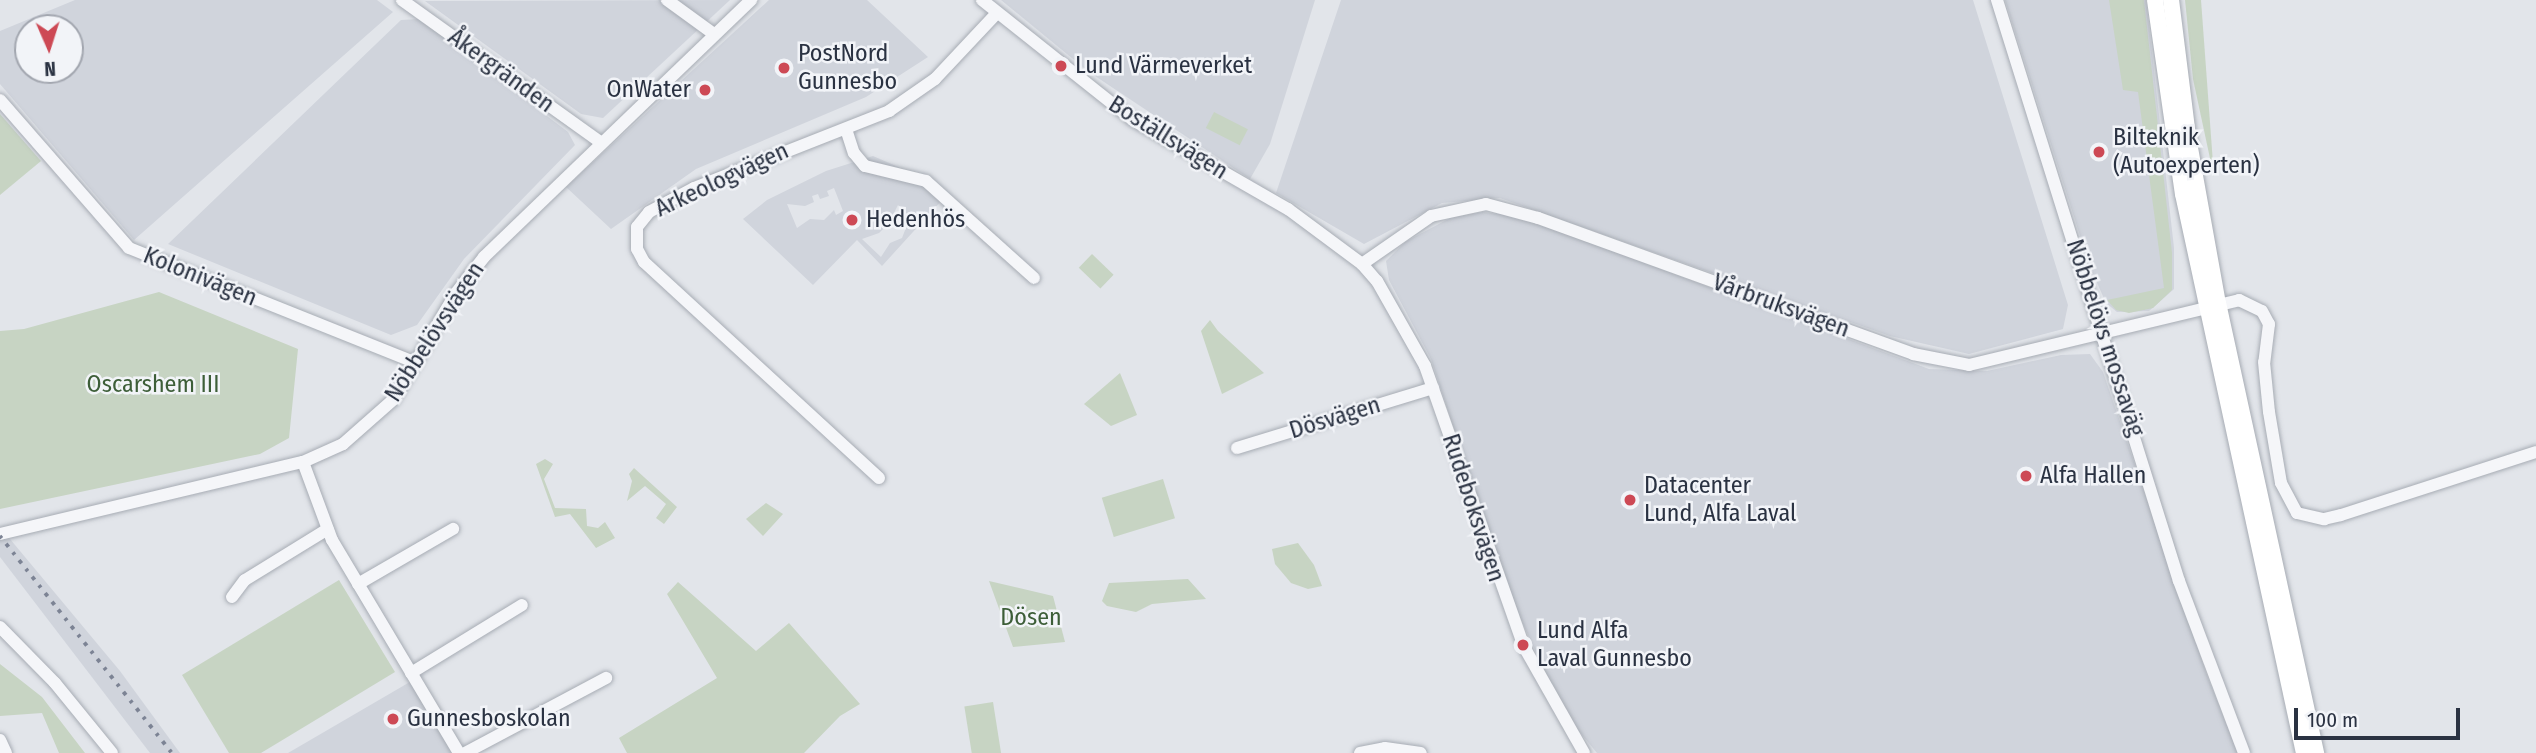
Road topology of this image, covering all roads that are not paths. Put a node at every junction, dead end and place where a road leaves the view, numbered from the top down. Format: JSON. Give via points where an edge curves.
{"nodes":[{"id":1,"x":401,"y":0,"type":"edge"},
{"id":2,"x":667,"y":0,"type":"edge"},
{"id":3,"x":751,"y":0,"type":"edge"},
{"id":4,"x":982,"y":0,"type":"edge"},
{"id":5,"x":1997,"y":0,"type":"edge"},
{"id":6,"x":2155,"y":0,"type":"edge"},
{"id":7,"x":2171,"y":0,"type":"edge"},
{"id":8,"x":997,"y":13,"type":"junction"},
{"id":9,"x":714,"y":33,"type":"junction"},
{"id":10,"x":0,"y":100,"type":"edge"},
{"id":11,"x":846,"y":129,"type":"junction"},
{"id":12,"x":600,"y":142,"type":"junction"},
{"id":13,"x":1362,"y":264,"type":"junction"},
{"id":14,"x":1034,"y":278,"type":"dead end"},
{"id":15,"x":2212,"y":305,"type":"junction"},
{"id":16,"x":2101,"y":332,"type":"junction"},
{"id":17,"x":416,"y":363,"type":"junction"},
{"id":18,"x":1433,"y":388,"type":"junction"},
{"id":19,"x":1237,"y":448,"type":"dead end"},
{"id":20,"x":2536,"y":452,"type":"edge"},
{"id":21,"x":303,"y":462,"type":"junction"},
{"id":22,"x":879,"y":478,"type":"dead end"},
{"id":23,"x":328,"y":529,"type":"junction"},
{"id":24,"x":453,"y":529,"type":"dead end"},
{"id":25,"x":0,"y":534,"type":"edge"},
{"id":26,"x":358,"y":584,"type":"junction"},
{"id":27,"x":232,"y":597,"type":"dead end"},
{"id":28,"x":522,"y":605,"type":"dead end"},
{"id":29,"x":0,"y":626,"type":"edge"},
{"id":30,"x":411,"y":673,"type":"junction"},
{"id":31,"x":606,"y":678,"type":"dead end"},
{"id":32,"x":0,"y":740,"type":"edge"},
{"id":33,"x":1577,"y":751,"type":"edge"},
{"id":34,"x":6,"y":753,"type":"edge"},
{"id":35,"x":112,"y":753,"type":"edge"},
{"id":36,"x":459,"y":753,"type":"edge"},
{"id":37,"x":465,"y":753,"type":"edge"},
{"id":38,"x":1360,"y":753,"type":"edge"},
{"id":39,"x":1422,"y":753,"type":"edge"},
{"id":40,"x":2244,"y":753,"type":"edge"},
{"id":41,"x":2304,"y":753,"type":"edge"},
{"id":42,"x":2316,"y":753,"type":"edge"}],
"edges":[{"from":1,"to":12,"type":"street","name":"Åkergränden"},
{"from":2,"to":9,"type":"street"},
{"from":3,"to":9,"type":"street","name":"Nöbbelövsvägen"},
{"from":4,"to":8,"type":"street","name":"Boställsvägen"},
{"from":5,"to":16,"type":"street","name":"Nöbbelövs mossaväg"},
{"from":6,"to":15,"type":"main road","via":[[2169,110]]},
{"from":7,"to":15,"type":"main road"},
{"from":8,"to":11,"type":"street","name":"Arkeologvägen","via":[[935,79],[888,111]]},
{"from":8,"to":13,"type":"street","name":"Boställsvägen","via":[[1133,120],[1289,209]]},
{"from":9,"to":12,"type":"street","name":"Nöbbelövsvägen"},
{"from":10,"to":17,"type":"street","name":"Kolonivägen","via":[[129,248]]},
{"from":11,"to":14,"type":"street","via":[[854,153],[865,166],[926,181]]},
{"from":11,"to":22,"type":"street","name":"Arkeologvägen","via":[[694,188],[649,212],[635,238],[644,262]]},
{"from":12,"to":17,"type":"street","name":"Nöbbelövsvägen","via":[[471,273]]},
{"from":13,"to":16,"type":"street","name":"Vårbruksvägen","via":[[1431,216],[1486,204],[1538,218],[1940,362],[1994,361]]},
{"from":13,"to":18,"type":"street","name":"Rudeboksvägen","via":[[1392,305]]},
{"from":15,"to":16,"type":"street","name":"Vårbruksvägen"},
{"from":15,"to":20,"type":"street","name":"Vårbruksvägen","via":[[2253,303],[2269,324],[2264,362],[2269,412],[2281,483],[2297,513],[2324,519]]},
{"from":15,"to":41,"type":"main road"},
{"from":15,"to":42,"type":"main road"},
{"from":16,"to":40,"type":"street","name":"Nöbbelövs mossaväg","via":[[2205,658]]},
{"from":17,"to":21,"type":"street","name":"Nöbbelövsvägen","via":[[394,399],[372,423],[336,448]]},
{"from":18,"to":19,"type":"street","name":"Dösvägen"},
{"from":18,"to":33,"type":"street","name":"Rudeboksvägen","via":[[1503,597]]},
{"from":21,"to":23,"type":"street"},
{"from":21,"to":25,"type":"street","name":"Nöbbelövsvägen"},
{"from":23,"to":26,"type":"street"},
{"from":23,"to":27,"type":"street","via":[[245,580]]},
{"from":24,"to":26,"type":"street"},
{"from":26,"to":30,"type":"street"},
{"from":28,"to":30,"type":"street"},
{"from":29,"to":35,"type":"street","via":[[55,683]]},
{"from":30,"to":36,"type":"street"},
{"from":31,"to":37,"type":"street"},
{"from":32,"to":34,"type":"street"},
{"from":38,"to":39,"type":"street","via":[[1385,748]]}]}
